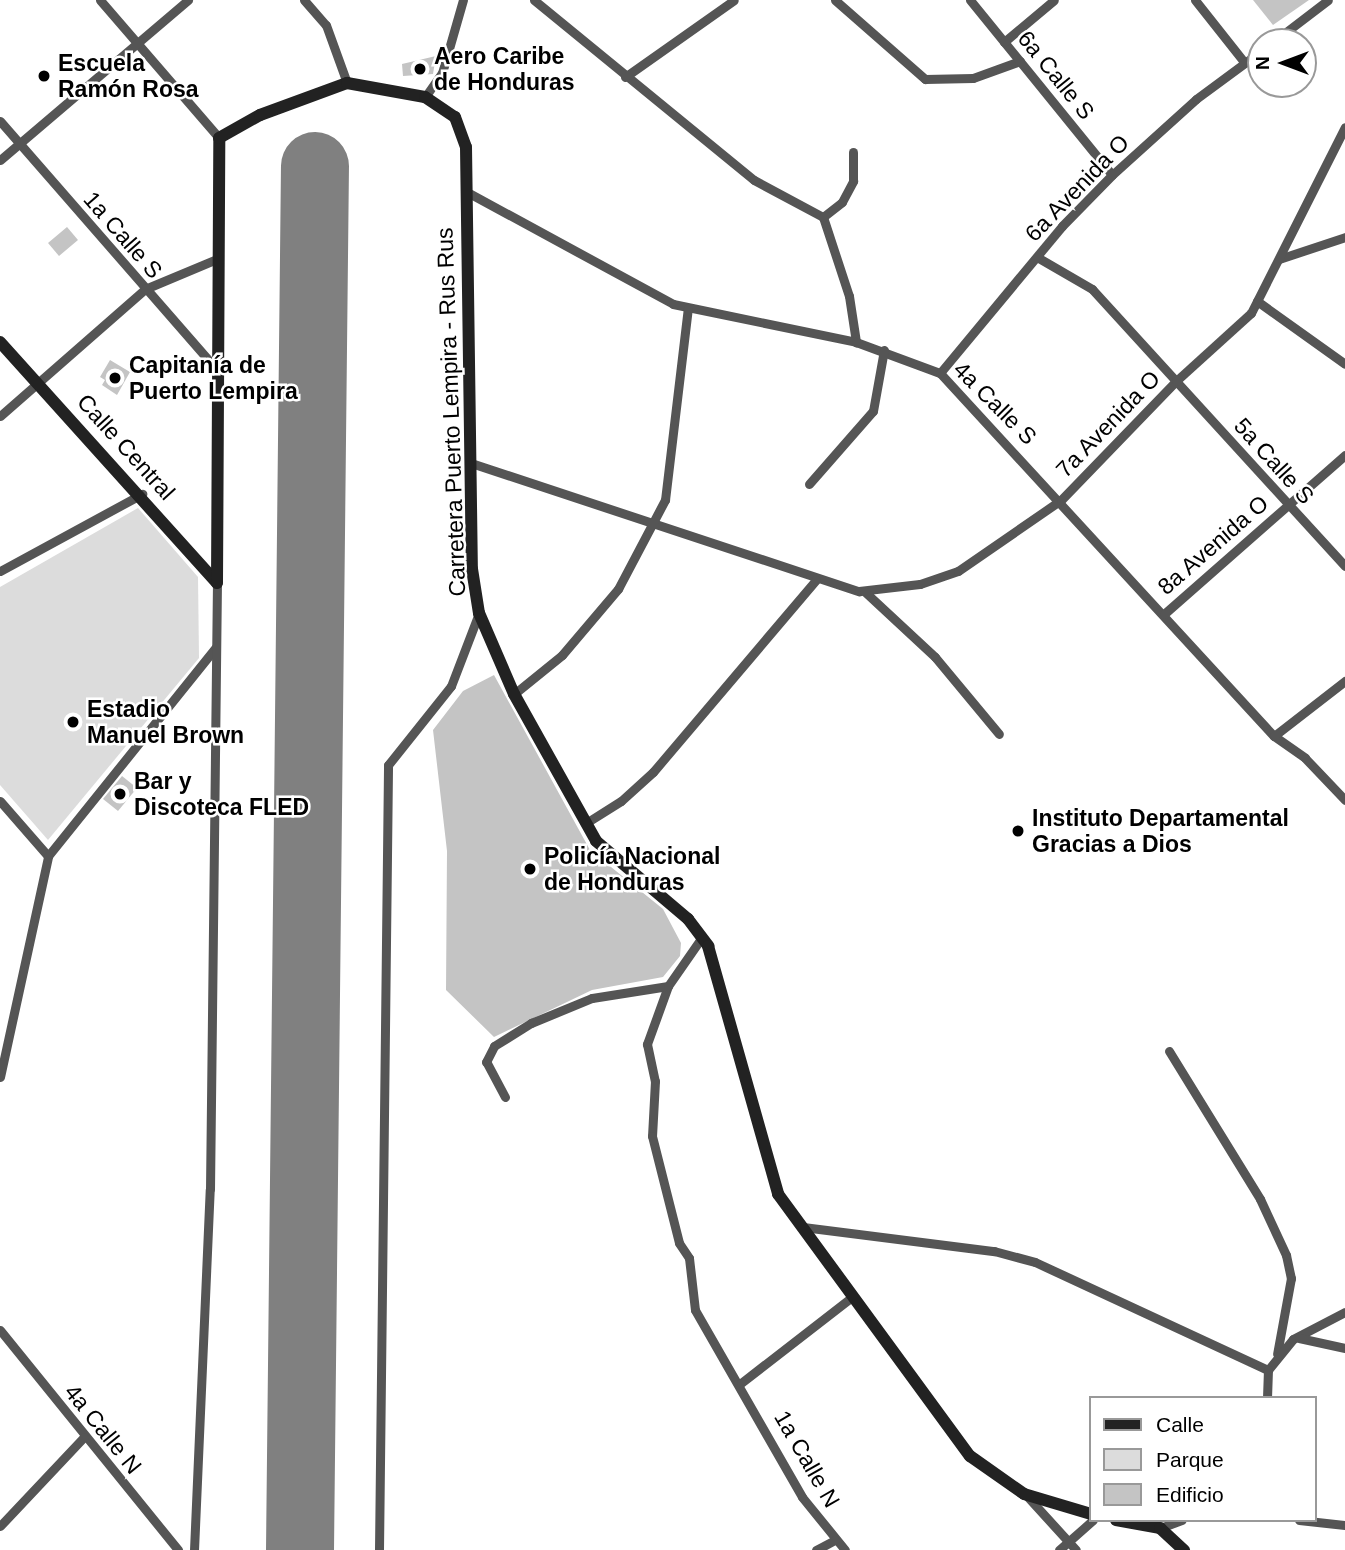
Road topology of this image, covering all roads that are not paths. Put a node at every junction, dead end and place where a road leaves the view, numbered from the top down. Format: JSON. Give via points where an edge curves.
{"nodes":[{"id":1,"x":100,"y":0,"type":"edge"},
{"id":2,"x":188,"y":0,"type":"edge"},
{"id":3,"x":304,"y":0,"type":"edge"},
{"id":4,"x":463,"y":0,"type":"edge"},
{"id":5,"x":534,"y":0,"type":"edge"},
{"id":6,"x":734,"y":0,"type":"edge"},
{"id":7,"x":835,"y":0,"type":"edge"},
{"id":8,"x":970,"y":0,"type":"edge"},
{"id":9,"x":1054,"y":0,"type":"edge"},
{"id":10,"x":1195,"y":0,"type":"edge"},
{"id":11,"x":1328,"y":0,"type":"edge"},
{"id":12,"x":1291,"y":28,"type":"edge"},
{"id":13,"x":1004,"y":42,"type":"junction"},
{"id":14,"x":136,"y":43,"type":"junction"},
{"id":15,"x":1020,"y":61,"type":"junction"},
{"id":16,"x":1245,"y":63,"type":"joint"},
{"id":17,"x":625,"y":77,"type":"junction"},
{"id":18,"x":347,"y":83,"type":"junction"},
{"id":19,"x":425,"y":97,"type":"junction"},
{"id":20,"x":0,"y":121,"type":"edge"},
{"id":21,"x":1345,"y":127,"type":"edge"},
{"id":22,"x":219,"y":138,"type":"junction"},
{"id":23,"x":19,"y":144,"type":"junction"},
{"id":24,"x":853,"y":152,"type":"dead end"},
{"id":25,"x":0,"y":160,"type":"edge"},
{"id":26,"x":1112,"y":175,"type":"junction"},
{"id":27,"x":467,"y":192,"type":"junction"},
{"id":28,"x":823,"y":217,"type":"junction"},
{"id":29,"x":1345,"y":237,"type":"edge"},
{"id":30,"x":1037,"y":257,"type":"junction"},
{"id":31,"x":219,"y":258,"type":"junction"},
{"id":32,"x":1279,"y":259,"type":"junction"},
{"id":33,"x":145,"y":289,"type":"junction"},
{"id":34,"x":1257,"y":301,"type":"junction"},
{"id":35,"x":688,"y":308,"type":"junction"},
{"id":36,"x":0,"y":342,"type":"edge"},
{"id":37,"x":856,"y":342,"type":"junction"},
{"id":38,"x":884,"y":350,"type":"junction"},
{"id":39,"x":1345,"y":364,"type":"edge"},
{"id":40,"x":220,"y":372,"type":"junction"},
{"id":41,"x":940,"y":373,"type":"junction"},
{"id":42,"x":1176,"y":381,"type":"junction"},
{"id":43,"x":38,"y":383,"type":"junction"},
{"id":44,"x":0,"y":416,"type":"edge"},
{"id":45,"x":1345,"y":455,"type":"edge"},
{"id":46,"x":471,"y":463,"type":"junction"},
{"id":47,"x":809,"y":484,"type":"dead end"},
{"id":48,"x":142,"y":494,"type":"junction"},
{"id":49,"x":1061,"y":500,"type":"junction"},
{"id":50,"x":1287,"y":504,"type":"junction"},
{"id":51,"x":652,"y":526,"type":"junction"},
{"id":52,"x":1345,"y":566,"type":"edge"},
{"id":53,"x":0,"y":571,"type":"edge"},
{"id":54,"x":816,"y":580,"type":"junction"},
{"id":55,"x":216,"y":583,"type":"junction"},
{"id":56,"x":864,"y":591,"type":"junction"},
{"id":57,"x":479,"y":613,"type":"junction"},
{"id":58,"x":1164,"y":614,"type":"junction"},
{"id":59,"x":216,"y":647,"type":"junction"},
{"id":60,"x":1345,"y":681,"type":"edge"},
{"id":61,"x":514,"y":694,"type":"junction"},
{"id":62,"x":999,"y":734,"type":"dead end"},
{"id":63,"x":1274,"y":736,"type":"junction"},
{"id":64,"x":1345,"y":800,"type":"edge"},
{"id":65,"x":0,"y":801,"type":"edge"},
{"id":66,"x":586,"y":823,"type":"junction"},
{"id":67,"x":48,"y":856,"type":"junction"},
{"id":68,"x":702,"y":937,"type":"junction"},
{"id":69,"x":668,"y":986,"type":"junction"},
{"id":70,"x":1169,"y":1051,"type":"dead end"},
{"id":71,"x":0,"y":1077,"type":"edge"},
{"id":72,"x":505,"y":1097,"type":"dead end"},
{"id":73,"x":803,"y":1227,"type":"junction"},
{"id":74,"x":853,"y":1296,"type":"junction"},
{"id":75,"x":1345,"y":1312,"type":"edge"},
{"id":76,"x":0,"y":1330,"type":"edge"},
{"id":77,"x":1297,"y":1338,"type":"junction"},
{"id":78,"x":1345,"y":1348,"type":"edge"},
{"id":79,"x":1277,"y":1354,"type":"junction"},
{"id":80,"x":1268,"y":1370,"type":"junction"},
{"id":81,"x":741,"y":1383,"type":"junction"},
{"id":82,"x":1267,"y":1396,"type":"edge"},
{"id":83,"x":84,"y":1437,"type":"junction"},
{"id":84,"x":1024,"y":1494,"type":"junction"},
{"id":85,"x":1090,"y":1514,"type":"edge"},
{"id":86,"x":1091,"y":1522,"type":"edge"},
{"id":87,"x":1127,"y":1522,"type":"edge"},
{"id":88,"x":1176,"y":1522,"type":"edge"},
{"id":89,"x":1317,"y":1522,"type":"edge"},
{"id":90,"x":1345,"y":1525,"type":"edge"},
{"id":91,"x":0,"y":1526,"type":"edge"},
{"id":92,"x":1160,"y":1528,"type":"junction"},
{"id":93,"x":835,"y":1540,"type":"junction"},
{"id":94,"x":1068,"y":1543,"type":"junction"},
{"id":95,"x":178,"y":1550,"type":"edge"},
{"id":96,"x":194,"y":1550,"type":"edge"},
{"id":97,"x":379,"y":1550,"type":"edge"},
{"id":98,"x":817,"y":1550,"type":"edge"},
{"id":99,"x":845,"y":1550,"type":"edge"},
{"id":100,"x":1059,"y":1550,"type":"edge"},
{"id":101,"x":1076,"y":1550,"type":"edge"},
{"id":102,"x":1184,"y":1550,"type":"edge"}],
"edges":[{"from":1,"to":14,"type":"street"},
{"from":2,"to":14,"type":"street"},
{"from":3,"to":18,"type":"street","via":[[326,25]]},
{"from":4,"to":19,"type":"street","via":[[442,73]]},
{"from":5,"to":17,"type":"street"},
{"from":6,"to":17,"type":"street"},
{"from":7,"to":15,"type":"street","via":[[925,79],[973,78]]},
{"from":8,"to":13,"type":"street","name":"6a Calle S"},
{"from":9,"to":13,"type":"street"},
{"from":10,"to":16,"type":"street"},
{"from":11,"to":12,"type":"street"},
{"from":13,"to":15,"type":"street","name":"6a Calle S"},
{"from":14,"to":22,"type":"street"},
{"from":14,"to":23,"type":"street"},
{"from":15,"to":26,"type":"street","name":"6a Calle S"},
{"from":16,"to":26,"type":"street","name":"6a Avenida O"},
{"from":17,"to":28,"type":"street","via":[[754,180]]},
{"from":18,"to":19,"type":"street","name":"Carretera Puerto Lempira - Rus Rus"},
{"from":18,"to":22,"type":"street","via":[[260,115]]},
{"from":19,"to":27,"type":"street","name":"Carretera Puerto Lempira - Rus Rus","via":[[458,122],[466,147]]},
{"from":20,"to":23,"type":"street","name":"1a Calle S"},
{"from":21,"to":32,"type":"street","name":"7a Avenida O"},
{"from":22,"to":31,"type":"street"},
{"from":23,"to":25,"type":"street"},
{"from":23,"to":33,"type":"street","name":"1a Calle S"},
{"from":24,"to":28,"type":"street","via":[[853,181],[842,202]]},
{"from":26,"to":30,"type":"street","name":"6a Avenida O"},
{"from":27,"to":35,"type":"street","name":"4a Calle S","via":[[619,279]]},
{"from":27,"to":46,"type":"street","name":"Carretera Puerto Lempira - Rus Rus"},
{"from":28,"to":37,"type":"street","via":[[849,296]]},
{"from":29,"to":32,"type":"street"},
{"from":30,"to":41,"type":"street","name":"6a Avenida O"},
{"from":30,"to":42,"type":"street","name":"5a Calle S","via":[[1093,289]]},
{"from":31,"to":33,"type":"street"},
{"from":31,"to":40,"type":"street"},
{"from":32,"to":34,"type":"street","name":"7a Avenida O"},
{"from":33,"to":40,"type":"street","name":"1a Calle S"},
{"from":33,"to":43,"type":"street"},
{"from":34,"to":39,"type":"street"},
{"from":34,"to":42,"type":"street","name":"7a Avenida O","via":[[1251,313]]},
{"from":35,"to":37,"type":"street","name":"4a Calle S"},
{"from":35,"to":51,"type":"street","via":[[665,500]]},
{"from":36,"to":43,"type":"street","name":"Calle Central"},
{"from":37,"to":38,"type":"street","name":"4a Calle S"},
{"from":38,"to":41,"type":"street","name":"4a Calle S"},
{"from":38,"to":47,"type":"street","via":[[873,411]]},
{"from":40,"to":55,"type":"street"},
{"from":41,"to":49,"type":"street","name":"4a Calle S"},
{"from":42,"to":49,"type":"street","name":"7a Avenida O"},
{"from":42,"to":50,"type":"street","name":"5a Calle S"},
{"from":43,"to":44,"type":"street"},
{"from":43,"to":48,"type":"street","name":"Calle Central"},
{"from":45,"to":50,"type":"street","name":"8a Avenida O"},
{"from":46,"to":51,"type":"street"},
{"from":46,"to":57,"type":"street","name":"Carretera Puerto Lempira - Rus Rus"},
{"from":48,"to":53,"type":"street"},
{"from":48,"to":55,"type":"street","name":"Calle Central"},
{"from":49,"to":56,"type":"street","name":"7a Avenida O","via":[[958,571],[920,584]]},
{"from":49,"to":58,"type":"street","name":"4a Calle S"},
{"from":50,"to":52,"type":"street","name":"5a Calle S"},
{"from":50,"to":58,"type":"street","name":"8a Avenida O"},
{"from":51,"to":54,"type":"street"},
{"from":51,"to":61,"type":"street","via":[[618,589],[562,655]]},
{"from":54,"to":56,"type":"street"},
{"from":54,"to":66,"type":"street","via":[[653,772],[621,801]]},
{"from":55,"to":59,"type":"street"},
{"from":56,"to":62,"type":"street","via":[[935,657]]},
{"from":57,"to":61,"type":"street","name":"Carretera Puerto Lempira - Rus Rus"},
{"from":57,"to":97,"type":"street","via":[[451,686],[388,765]]},
{"from":58,"to":63,"type":"street","name":"4a Calle S"},
{"from":59,"to":67,"type":"street"},
{"from":59,"to":96,"type":"street","via":[[210,1189]]},
{"from":60,"to":63,"type":"street"},
{"from":61,"to":66,"type":"street","name":"Carretera Puerto Lempira - Rus Rus"},
{"from":63,"to":64,"type":"street","name":"4a Calle S","via":[[1305,758]]},
{"from":65,"to":67,"type":"street"},
{"from":66,"to":68,"type":"street","name":"Carretera Puerto Lempira - Rus Rus","via":[[610,856]]},
{"from":67,"to":71,"type":"street"},
{"from":68,"to":69,"type":"street","name":"1a Calle N"},
{"from":68,"to":73,"type":"street","via":[[768,1166],[778,1194]]},
{"from":69,"to":72,"type":"street","via":[[592,998],[531,1023],[494,1046],[486,1062]]},
{"from":69,"to":81,"type":"street","name":"1a Calle N","via":[[647,1044],[655,1081],[652,1136],[679,1243],[689,1258],[695,1310]]},
{"from":70,"to":79,"type":"street","via":[[1260,1199],[1286,1255],[1291,1278]]},
{"from":73,"to":74,"type":"street"},
{"from":73,"to":80,"type":"street","via":[[994,1251],[1028,1260],[1130,1302]]},
{"from":74,"to":81,"type":"street"},
{"from":74,"to":84,"type":"street","via":[[970,1456]]},
{"from":75,"to":77,"type":"street"},
{"from":76,"to":83,"type":"street","name":"4a Calle N"},
{"from":77,"to":78,"type":"street"},
{"from":77,"to":79,"type":"street"},
{"from":79,"to":80,"type":"street"},
{"from":80,"to":82,"type":"street"},
{"from":81,"to":93,"type":"street","name":"1a Calle N","via":[[802,1497]]},
{"from":83,"to":91,"type":"street"},
{"from":83,"to":95,"type":"street","name":"4a Calle N"},
{"from":84,"to":85,"type":"street"},
{"from":84,"to":94,"type":"street"},
{"from":86,"to":94,"type":"street"},
{"from":87,"to":92,"type":"street"},
{"from":88,"to":92,"type":"street"},
{"from":89,"to":90,"type":"street"},
{"from":92,"to":102,"type":"street"},
{"from":93,"to":98,"type":"street"},
{"from":93,"to":99,"type":"street","name":"1a Calle N"},
{"from":94,"to":100,"type":"street"},
{"from":94,"to":101,"type":"street"}]}
